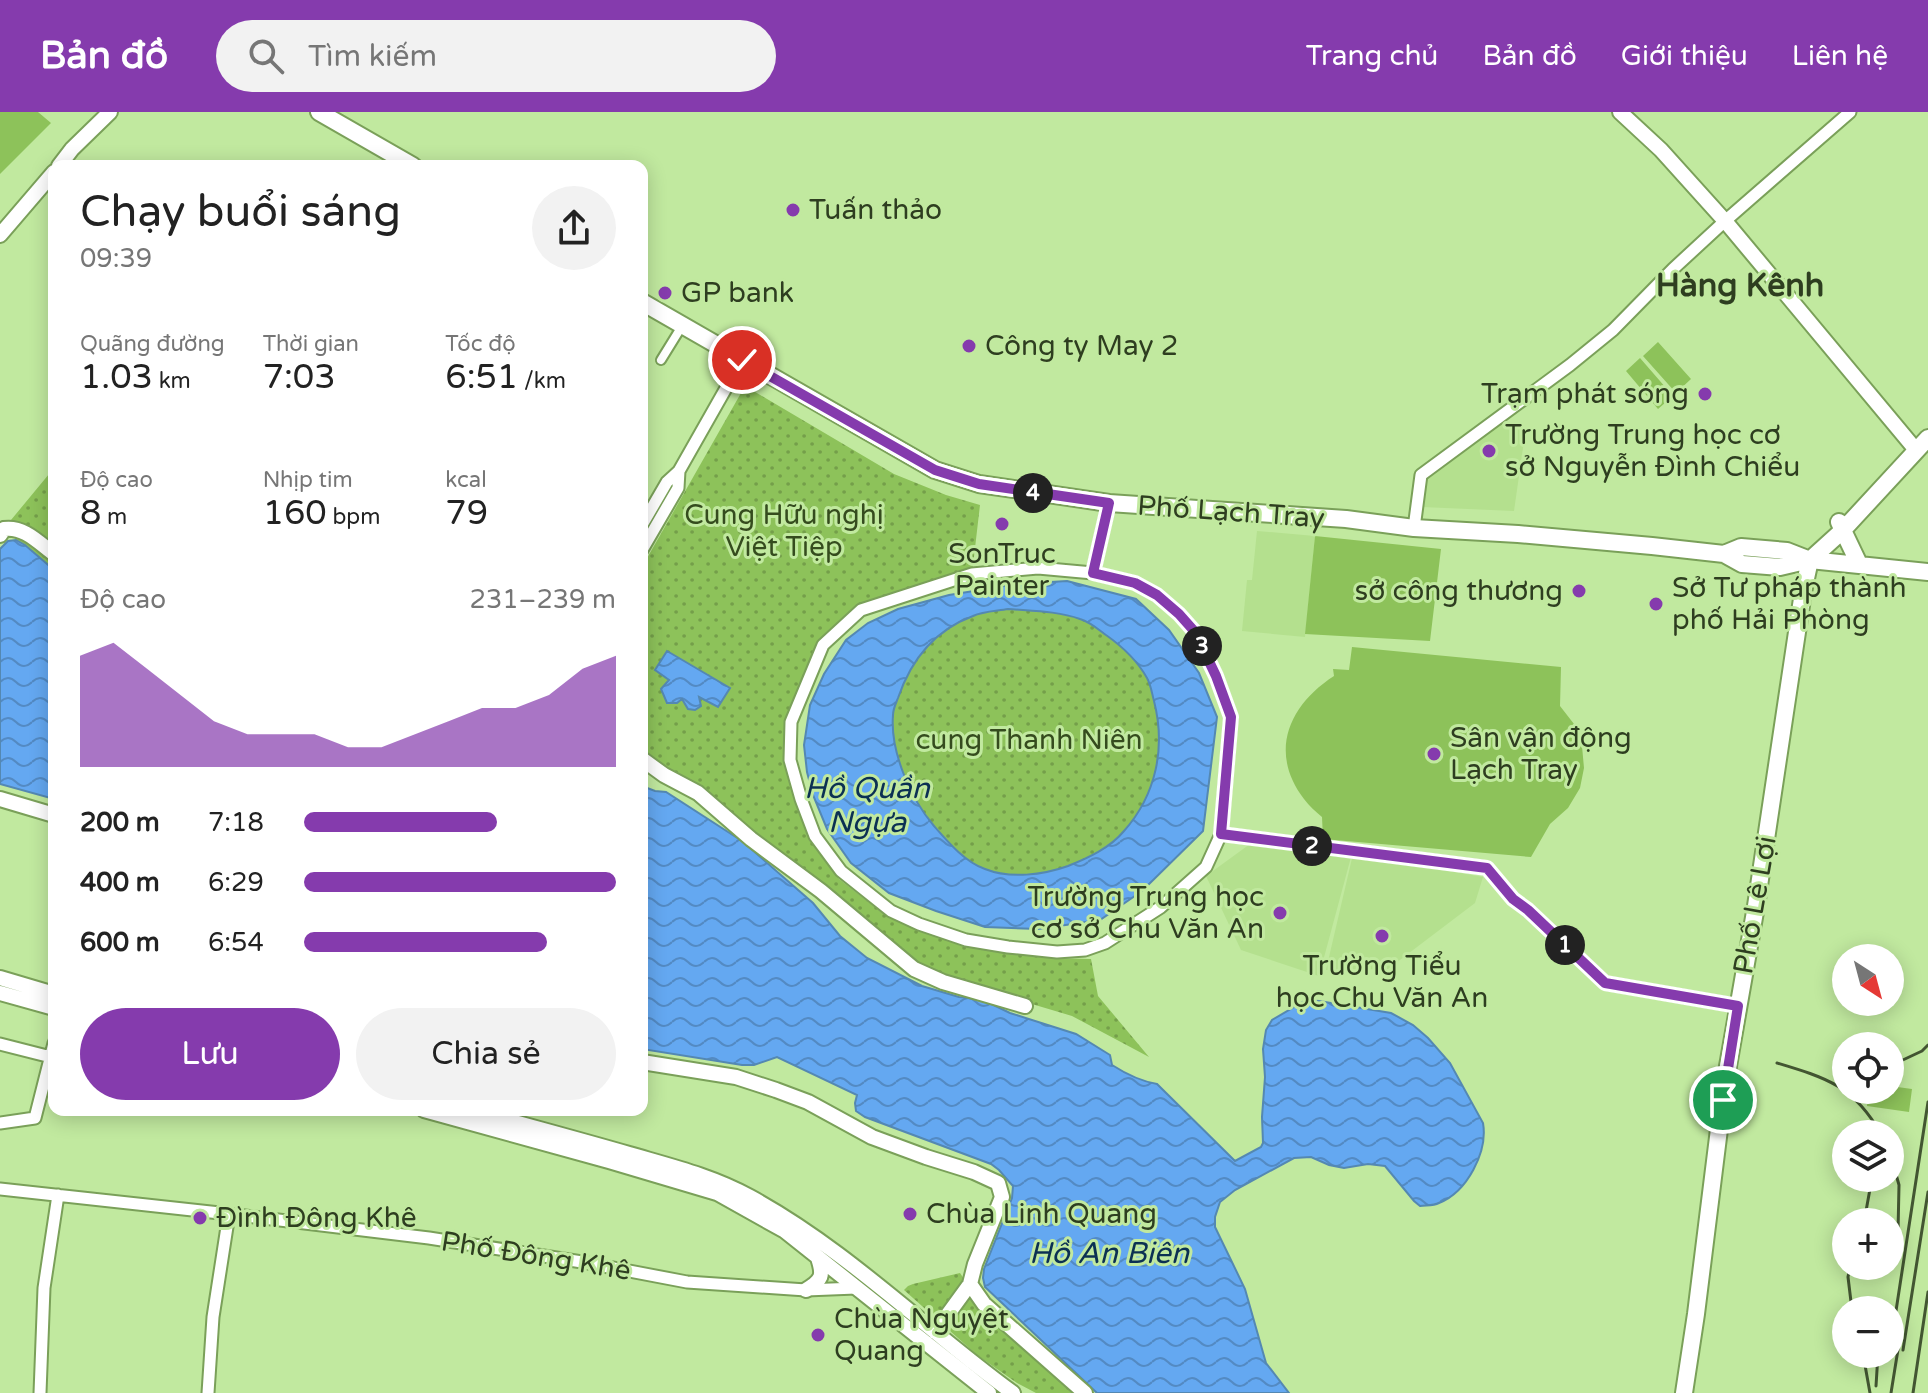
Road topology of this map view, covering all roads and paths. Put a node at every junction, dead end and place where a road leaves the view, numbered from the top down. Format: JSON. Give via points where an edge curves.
{"nodes":[{"id":1,"x":110,"y":112,"type":"edge"},
{"id":2,"x":319,"y":112,"type":"edge"},
{"id":3,"x":1620,"y":112,"type":"edge"},
{"id":4,"x":1850,"y":112,"type":"edge"},
{"id":5,"x":64,"y":160,"type":"edge"},
{"id":6,"x":403,"y":160,"type":"edge"},
{"id":7,"x":48,"y":179,"type":"edge"},
{"id":8,"x":1725,"y":221,"type":"junction"},
{"id":9,"x":0,"y":235,"type":"edge"},
{"id":10,"x":648,"y":305,"type":"edge"},
{"id":11,"x":683,"y":325,"type":"junction"},
{"id":12,"x":661,"y":360,"type":"dead end"},
{"id":13,"x":742,"y":360,"type":"junction"},
{"id":14,"x":1928,"y":424,"type":"edge"},
{"id":15,"x":1918,"y":443,"type":"edge"},
{"id":16,"x":679,"y":471,"type":"junction"},
{"id":17,"x":1109,"y":503,"type":"junction"},
{"id":18,"x":648,"y":515,"type":"edge"},
{"id":19,"x":1840,"y":526,"type":"junction"},
{"id":20,"x":1414,"y":528,"type":"junction"},
{"id":21,"x":0,"y":535,"type":"edge"},
{"id":22,"x":648,"y":539,"type":"edge"},
{"id":23,"x":48,"y":549,"type":"edge"},
{"id":24,"x":1787,"y":551,"type":"junction"},
{"id":25,"x":1724,"y":554,"type":"junction"},
{"id":26,"x":1810,"y":560,"type":"junction"},
{"id":27,"x":1859,"y":564,"type":"junction"},
{"id":28,"x":1928,"y":572,"type":"edge"},
{"id":29,"x":1093,"y":573,"type":"junction"},
{"id":30,"x":648,"y":763,"type":"edge"},
{"id":31,"x":0,"y":799,"type":"edge"},
{"id":32,"x":48,"y":813,"type":"edge"},
{"id":33,"x":1221,"y":834,"type":"junction"},
{"id":34,"x":0,"y":978,"type":"edge"},
{"id":35,"x":48,"y":992,"type":"edge"},
{"id":36,"x":0,"y":993,"type":"edge"},
{"id":37,"x":48,"y":1006,"type":"edge"},
{"id":38,"x":1025,"y":1006,"type":"dead end"},
{"id":39,"x":1738,"y":1006,"type":"junction"},
{"id":40,"x":0,"y":1044,"type":"edge"},
{"id":41,"x":48,"y":1056,"type":"edge"},
{"id":42,"x":648,"y":1063,"type":"edge"},
{"id":43,"x":48,"y":1068,"type":"edge"},
{"id":44,"x":445,"y":1116,"type":"edge"},
{"id":45,"x":492,"y":1116,"type":"edge"},
{"id":46,"x":0,"y":1123,"type":"edge"},
{"id":47,"x":0,"y":1189,"type":"edge"},
{"id":48,"x":58,"y":1195,"type":"junction"},
{"id":49,"x":229,"y":1214,"type":"junction"},
{"id":50,"x":817,"y":1257,"type":"junction"},
{"id":51,"x":866,"y":1276,"type":"junction"},
{"id":52,"x":970,"y":1284,"type":"junction"},
{"id":53,"x":856,"y":1288,"type":"junction"},
{"id":54,"x":806,"y":1290,"type":"junction"},
{"id":55,"x":935,"y":1332,"type":"junction"},
{"id":56,"x":40,"y":1393,"type":"edge"},
{"id":57,"x":208,"y":1393,"type":"edge"},
{"id":58,"x":989,"y":1393,"type":"edge"},
{"id":59,"x":1013,"y":1393,"type":"edge"},
{"id":60,"x":1085,"y":1393,"type":"edge"},
{"id":61,"x":1684,"y":1393,"type":"edge"}],
"edges":[{"from":1,"to":5,"type":"street"},
{"from":2,"to":6,"type":"main road"},
{"from":3,"to":8,"type":"street"},
{"from":4,"to":8,"type":"street"},
{"from":7,"to":9,"type":"street"},
{"from":8,"to":15,"type":"street"},
{"from":8,"to":20,"type":"street","via":[[1613,330],[1421,475]]},
{"from":10,"to":11,"type":"main road","name":"Phố Lạch Tray"},
{"from":11,"to":12,"type":"street"},
{"from":11,"to":13,"type":"main road","name":"Phố Lạch Tray"},
{"from":13,"to":16,"type":"street"},
{"from":13,"to":17,"type":"main road","name":"Phố Lạch Tray","via":[[935,470],[991,486]]},
{"from":14,"to":15,"type":"main road"},
{"from":15,"to":19,"type":"main road"},
{"from":16,"to":18,"type":"street"},
{"from":16,"to":22,"type":"street","via":[[678,488]]},
{"from":17,"to":20,"type":"main road","name":"Phố Lạch Tray"},
{"from":17,"to":29,"type":"street"},
{"from":19,"to":24,"type":"main road","via":[[1804,549]]},
{"from":19,"to":26,"type":"main road"},
{"from":19,"to":27,"type":"main road"},
{"from":20,"to":25,"type":"main road","name":"Phố Lạch Tray"},
{"from":21,"to":23,"type":"street","via":[[4,529],[24,531]]},
{"from":24,"to":25,"type":"main road","name":"Phố Lạch Tray","via":[[1741,547]]},
{"from":24,"to":26,"type":"main road","name":"Phố Lạch Tray"},
{"from":25,"to":26,"type":"main road","name":"Phố Lạch Tray","via":[[1742,564],[1780,567]]},
{"from":26,"to":27,"type":"main road"},
{"from":26,"to":39,"type":"main road","name":"Phố Lê Lợi"},
{"from":27,"to":28,"type":"main road"},
{"from":29,"to":33,"type":"street","via":[[1135,583],[1157,595],[1195,632],[1231,717]]},
{"from":29,"to":33,"type":"street","via":[[1038,568],[972,574],[861,610],[823,645],[791,722],[790,760],[815,836],[841,871],[891,911],[966,940],[1057,952],[1105,943],[1161,907],[1206,867]]},
{"from":30,"to":38,"type":"street","via":[[698,793],[914,969]]},
{"from":31,"to":32,"type":"street"},
{"from":33,"to":39,"type":"street","via":[[1487,868],[1513,899],[1605,983]]},
{"from":34,"to":35,"type":"street"},
{"from":36,"to":37,"type":"street"},
{"from":39,"to":61,"type":"main road","name":"Phố Lê Lợi"},
{"from":40,"to":41,"type":"street"},
{"from":42,"to":52,"type":"street","via":[[736,1077],[776,1090],[872,1137],[998,1183],[1002,1197]]},
{"from":43,"to":46,"type":"street","via":[[35,1118]]},
{"from":44,"to":50,"type":"street","via":[[710,1190],[785,1231]]},
{"from":45,"to":51,"type":"street","via":[[721,1183],[790,1222]]},
{"from":47,"to":48,"type":"street","name":"Phố Đông Khê"},
{"from":48,"to":49,"type":"street","name":"Phố Đông Khê"},
{"from":48,"to":56,"type":"street","via":[[44,1288]]},
{"from":49,"to":54,"type":"street","name":"Phố Đông Khê","via":[[517,1251],[687,1282]]},
{"from":49,"to":57,"type":"street"},
{"from":50,"to":53,"type":"street"},
{"from":50,"to":54,"type":"street","via":[[821,1278]]},
{"from":51,"to":53,"type":"street"},
{"from":51,"to":55,"type":"street"},
{"from":52,"to":55,"type":"street"},
{"from":52,"to":60,"type":"street","via":[[984,1304]]},
{"from":53,"to":54,"type":"street","name":"Phố Đông Khê"},
{"from":53,"to":58,"type":"street"},
{"from":55,"to":59,"type":"street"}]}
